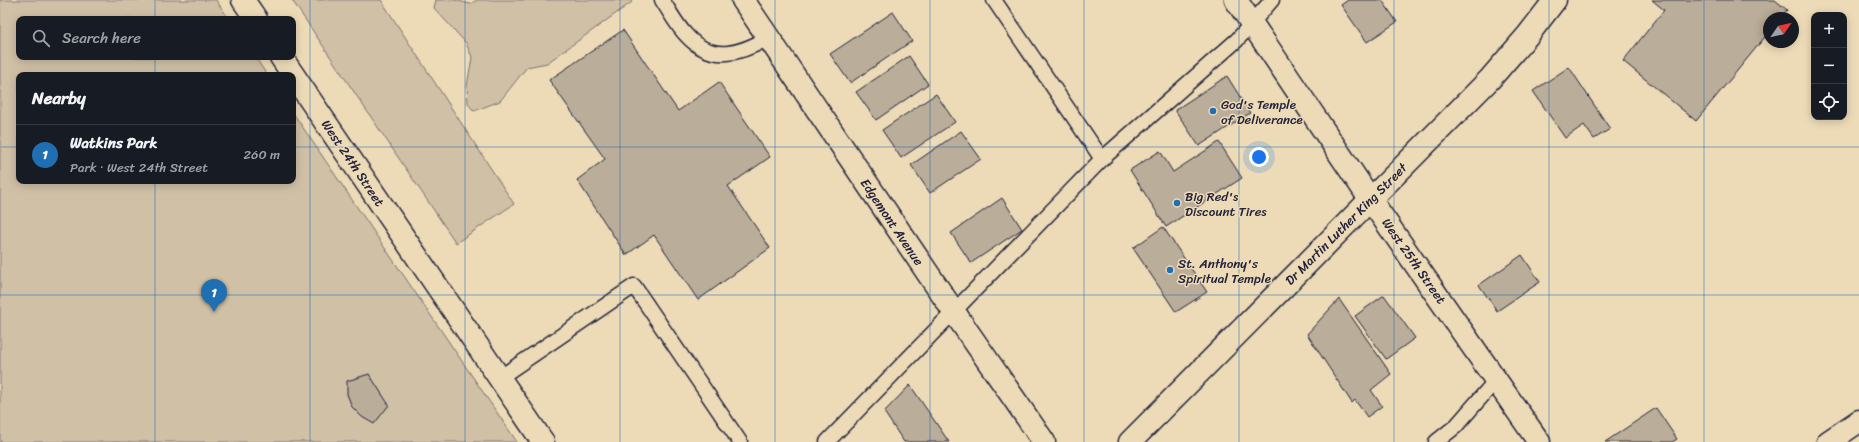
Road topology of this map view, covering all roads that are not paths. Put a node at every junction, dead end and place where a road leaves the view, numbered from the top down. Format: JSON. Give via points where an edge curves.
{"nodes":[{"id":1,"x":243,"y":0,"type":"edge"},
{"id":2,"x":662,"y":0,"type":"edge"},
{"id":3,"x":743,"y":0,"type":"edge"},
{"id":4,"x":994,"y":0,"type":"edge"},
{"id":5,"x":1236,"y":0,"type":"edge"},
{"id":6,"x":1272,"y":0,"type":"edge"},
{"id":7,"x":1555,"y":0,"type":"edge"},
{"id":8,"x":254,"y":16,"type":"edge"},
{"id":9,"x":1252,"y":24,"type":"junction"},
{"id":10,"x":768,"y":38,"type":"junction"},
{"id":11,"x":283,"y":60,"type":"edge"},
{"id":12,"x":291,"y":72,"type":"edge"},
{"id":13,"x":296,"y":79,"type":"edge"},
{"id":14,"x":1102,"y":159,"type":"junction"},
{"id":15,"x":1370,"y":199,"type":"junction"},
{"id":16,"x":954,"y":312,"type":"junction"},
{"id":17,"x":499,"y":378,"type":"junction"},
{"id":18,"x":1497,"y":379,"type":"junction"},
{"id":19,"x":1859,"y":421,"type":"edge"},
{"id":20,"x":542,"y":442,"type":"edge"},
{"id":21,"x":740,"y":442,"type":"edge"},
{"id":22,"x":827,"y":442,"type":"edge"},
{"id":23,"x":1044,"y":442,"type":"edge"},
{"id":24,"x":1130,"y":442,"type":"edge"},
{"id":25,"x":1436,"y":442,"type":"edge"},
{"id":26,"x":1539,"y":442,"type":"edge"},
{"id":27,"x":1828,"y":442,"type":"edge"}],
"edges":[{"from":1,"to":8,"type":"street"},
{"from":2,"to":10,"type":"lane","via":[[687,36],[708,52],[722,54],[748,50]]},
{"from":3,"to":10,"type":"street","name":"Edgemont Avenue"},
{"from":4,"to":14,"type":"lane"},
{"from":5,"to":9,"type":"street","name":"West 25th Street"},
{"from":6,"to":9,"type":"lane"},
{"from":7,"to":15,"type":"street","name":"Dr Martin Luther King Street","via":[[1490,79]]},
{"from":9,"to":14,"type":"lane"},
{"from":9,"to":15,"type":"street","name":"West 25th Street"},
{"from":10,"to":16,"type":"street","name":"Edgemont Avenue"},
{"from":11,"to":12,"type":"street","name":"West 24th Street"},
{"from":13,"to":17,"type":"street","name":"West 24th Street"},
{"from":14,"to":16,"type":"lane"},
{"from":15,"to":18,"type":"street","name":"West 25th Street"},
{"from":15,"to":24,"type":"street","name":"Dr Martin Luther King Street"},
{"from":16,"to":22,"type":"lane"},
{"from":16,"to":23,"type":"street","name":"Edgemont Avenue"},
{"from":17,"to":20,"type":"street","name":"West 24th Street"},
{"from":17,"to":21,"type":"lane","via":[[634,286]]},
{"from":18,"to":25,"type":"lane","via":[[1456,426]]},
{"from":18,"to":26,"type":"street","name":"West 25th Street"},
{"from":19,"to":27,"type":"street"}]}
